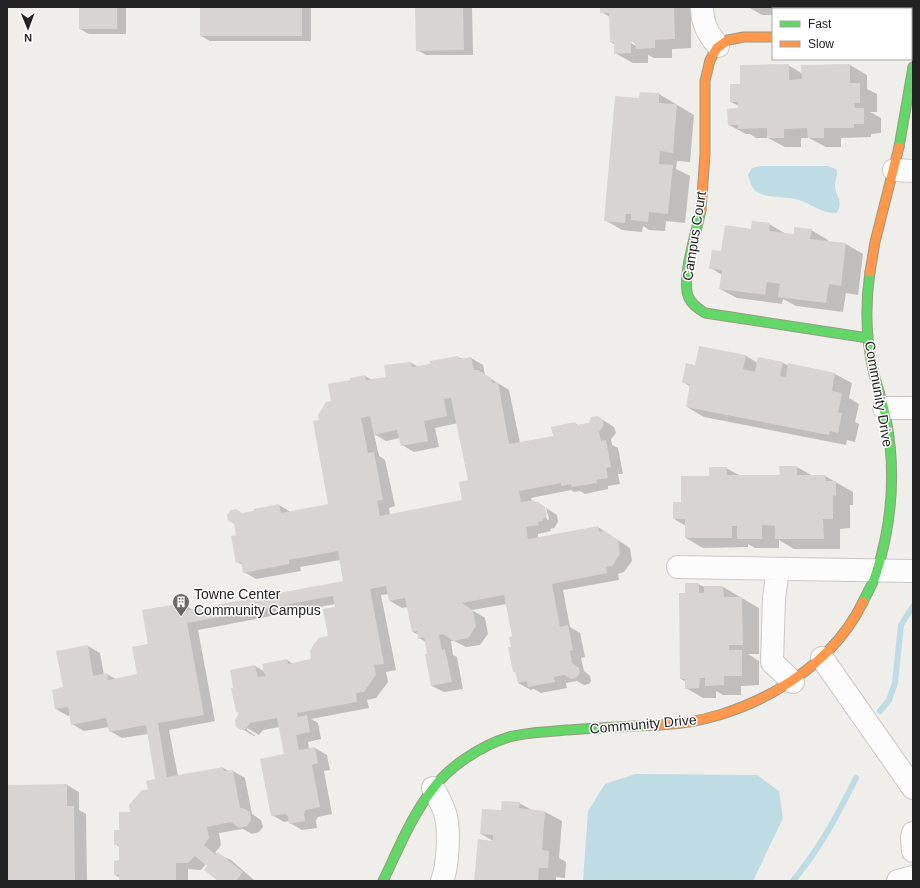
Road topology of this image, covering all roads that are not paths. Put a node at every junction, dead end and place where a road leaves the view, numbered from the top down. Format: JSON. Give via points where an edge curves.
{"nodes":[{"id":1,"x":702,"y":7,"type":"edge"},
{"id":2,"x":772,"y":37,"type":"edge"},
{"id":3,"x":718,"y":46,"type":"junction"},
{"id":4,"x":913,"y":67,"type":"edge"},
{"id":5,"x":903,"y":170,"type":"edge"},
{"id":6,"x":868,"y":338,"type":"junction"},
{"id":7,"x":884,"y":408,"type":"junction"},
{"id":8,"x":913,"y":408,"type":"edge"},
{"id":9,"x":678,"y":566,"type":"dead end"},
{"id":10,"x":778,"y":568,"type":"junction"},
{"id":11,"x":878,"y":570,"type":"junction"},
{"id":12,"x":913,"y":571,"type":"edge"},
{"id":13,"x":822,"y":658,"type":"junction"},
{"id":14,"x":793,"y":682,"type":"junction"},
{"id":15,"x":433,"y":788,"type":"junction"},
{"id":16,"x":913,"y":788,"type":"edge"},
{"id":17,"x":913,"y":833,"type":"edge"},
{"id":18,"x":913,"y":851,"type":"edge"},
{"id":19,"x":913,"y":877,"type":"edge"},
{"id":20,"x":383,"y":881,"type":"edge"},
{"id":21,"x":442,"y":881,"type":"edge"},
{"id":22,"x":898,"y":881,"type":"edge"}],
"edges":[{"from":1,"to":3,"type":"street","via":[[706,28]]},
{"from":2,"to":3,"type":"street","via":[[728,39]]},
{"from":3,"to":6,"type":"street","name":"Campus Court","via":[[706,68],[701,209],[686,282],[688,297],[695,307],[705,313]]},
{"from":4,"to":5,"type":"street","name":"Community Drive"},
{"from":5,"to":6,"type":"street","name":"Community Drive","via":[[878,228],[869,269]]},
{"from":6,"to":7,"type":"street","name":"Community Drive"},
{"from":7,"to":8,"type":"street"},
{"from":7,"to":11,"type":"street","name":"Community Drive","via":[[889,435],[891,489],[888,529]]},
{"from":9,"to":10,"type":"street"},
{"from":10,"to":11,"type":"street"},
{"from":10,"to":14,"type":"street","via":[[774,598],[772,662]]},
{"from":11,"to":12,"type":"street"},
{"from":11,"to":13,"type":"street","name":"Community Drive","via":[[864,603],[845,632]]},
{"from":13,"to":14,"type":"street","name":"Community Drive"},
{"from":13,"to":16,"type":"street"},
{"from":14,"to":15,"type":"street","name":"Community Drive","via":[[734,711],[684,723],[528,733],[506,738],[460,762]]},
{"from":15,"to":20,"type":"street","name":"Community Drive","via":[[413,820]]},
{"from":15,"to":21,"type":"street","via":[[445,812],[448,826],[446,863]]},
{"from":17,"to":18,"type":"street"},
{"from":19,"to":22,"type":"street"}]}
